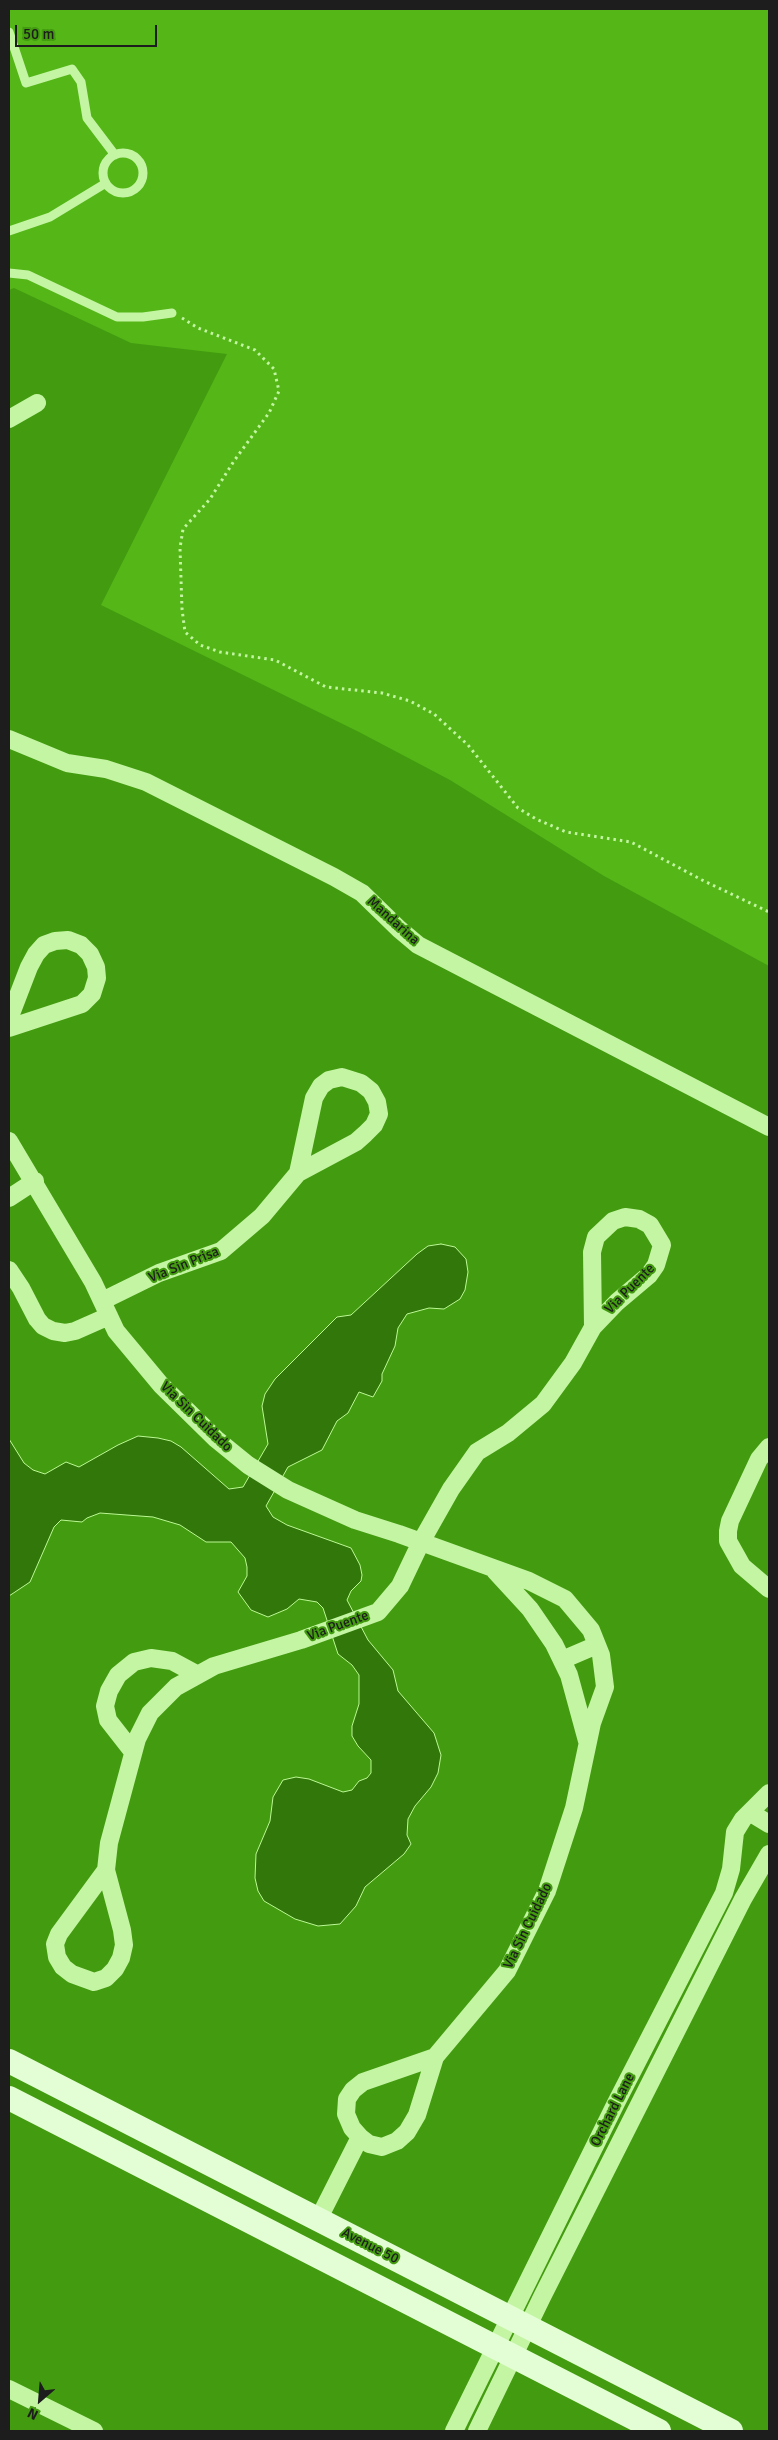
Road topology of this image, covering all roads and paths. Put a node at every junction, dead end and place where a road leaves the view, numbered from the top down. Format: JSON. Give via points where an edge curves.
{"nodes":[{"id":1,"x":9,"y":32,"type":"edge"},
{"id":2,"x":115,"y":155,"type":"junction"},
{"id":3,"x":106,"y":183,"type":"junction"},
{"id":4,"x":9,"y":231,"type":"edge"},
{"id":5,"x":9,"y":273,"type":"edge"},
{"id":6,"x":172,"y":313,"type":"joint"},
{"id":7,"x":36,"y":403,"type":"dead end"},
{"id":8,"x":9,"y":419,"type":"edge"},
{"id":9,"x":9,"y":739,"type":"edge"},
{"id":10,"x":769,"y":912,"type":"edge"},
{"id":11,"x":9,"y":1019,"type":"edge"},
{"id":12,"x":9,"y":1028,"type":"edge"},
{"id":13,"x":769,"y":1126,"type":"edge"},
{"id":14,"x":9,"y":1141,"type":"edge"},
{"id":15,"x":298,"y":1172,"type":"junction"},
{"id":16,"x":34,"y":1181,"type":"junction"},
{"id":17,"x":9,"y":1198,"type":"edge"},
{"id":18,"x":9,"y":1270,"type":"edge"},
{"id":19,"x":106,"y":1309,"type":"junction"},
{"id":20,"x":593,"y":1327,"type":"junction"},
{"id":21,"x":769,"y":1447,"type":"edge"},
{"id":22,"x":421,"y":1542,"type":"junction"},
{"id":23,"x":492,"y":1567,"type":"junction"},
{"id":24,"x":769,"y":1589,"type":"edge"},
{"id":25,"x":597,"y":1645,"type":"junction"},
{"id":26,"x":562,"y":1660,"type":"junction"},
{"id":27,"x":198,"y":1675,"type":"junction"},
{"id":28,"x":588,"y":1744,"type":"junction"},
{"id":29,"x":133,"y":1752,"type":"junction"},
{"id":30,"x":769,"y":1793,"type":"edge"},
{"id":31,"x":751,"y":1813,"type":"junction"},
{"id":32,"x":769,"y":1824,"type":"edge"},
{"id":33,"x":768,"y":1857,"type":"edge"},
{"id":34,"x":106,"y":1870,"type":"junction"},
{"id":35,"x":435,"y":2057,"type":"junction"},
{"id":36,"x":9,"y":2061,"type":"edge"},
{"id":37,"x":9,"y":2072,"type":"edge"},
{"id":38,"x":9,"y":2098,"type":"edge"},
{"id":39,"x":360,"y":2138,"type":"junction"},
{"id":40,"x":170,"y":2144,"type":"junction"},
{"id":41,"x":318,"y":2220,"type":"junction"},
{"id":42,"x":519,"y":2323,"type":"junction"},
{"id":43,"x":504,"y":2352,"type":"junction"},
{"id":44,"x":9,"y":2388,"type":"edge"},
{"id":45,"x":94,"y":2431,"type":"edge"},
{"id":46,"x":454,"y":2431,"type":"edge"},
{"id":47,"x":477,"y":2431,"type":"edge"},
{"id":48,"x":659,"y":2431,"type":"edge"},
{"id":49,"x":731,"y":2431,"type":"edge"}],
"edges":[{"from":1,"to":2,"type":"lane","via":[[26,83],[72,69],[81,82],[87,118]]},
{"from":2,"to":3,"type":"lane","via":[[103,172]]},
{"from":2,"to":3,"type":"lane","via":[[125,153],[135,157],[142,165],[144,175],[132,192],[122,194]]},
{"from":3,"to":4,"type":"lane","via":[[50,217]]},
{"from":5,"to":6,"type":"lane","via":[[28,276],[117,317]]},
{"from":6,"to":10,"type":"path","via":[[198,328],[255,350],[274,369],[279,391],[269,413],[210,499],[183,530],[180,548],[185,632],[200,645],[220,652],[276,660],[326,687],[382,693],[410,701],[434,714],[468,745],[518,808],[536,819],[566,832],[630,842]]},
{"from":7,"to":8,"type":"street"},
{"from":9,"to":13,"type":"street","name":"Mandarina","via":[[67,763],[106,768],[146,782],[334,877],[362,893],[418,945]]},
{"from":11,"to":12,"type":"street","via":[[36,954],[55,941],[68,940],[82,945],[96,967],[97,978],[92,994],[82,1004]]},
{"from":14,"to":16,"type":"street","name":"Via Sin Cuidado"},
{"from":15,"to":15,"type":"street","name":"Via Sin Prisa","via":[[356,1142],[374,1124],[379,1114],[371,1091],[361,1083],[342,1077],[321,1086],[314,1098]]},
{"from":15,"to":19,"type":"street","name":"Via Sin Prisa","via":[[262,1216],[221,1251],[158,1273]]},
{"from":16,"to":17,"type":"street"},
{"from":16,"to":19,"type":"street","name":"Via Sin Cuidado"},
{"from":18,"to":19,"type":"street","name":"Via Sin Prisa","via":[[37,1319],[53,1331],[76,1332]]},
{"from":19,"to":22,"type":"street","name":"Via Sin Cuidado","via":[[116,1331],[161,1384],[216,1439],[248,1465],[281,1486],[354,1520]]},
{"from":20,"to":20,"type":"street","name":"Via Puente","via":[[649,1275],[661,1256],[662,1245],[658,1235],[639,1219],[625,1217],[613,1221],[596,1238],[592,1252]]},
{"from":20,"to":22,"type":"street","name":"Via Puente","via":[[573,1363],[543,1404],[508,1433],[476,1452]]},
{"from":21,"to":24,"type":"street","via":[[759,1459],[728,1530],[728,1541],[742,1566]]},
{"from":22,"to":23,"type":"street","name":"Via Sin Cuidado"},
{"from":22,"to":27,"type":"street","name":"Via Puente","via":[[400,1586],[378,1612],[301,1640],[214,1666]]},
{"from":23,"to":25,"type":"street","name":"Via Sin Cuidado","via":[[565,1599],[591,1630]]},
{"from":23,"to":26,"type":"street","name":"Via Sin Cuidado","via":[[530,1609]]},
{"from":25,"to":26,"type":"street"},
{"from":25,"to":28,"type":"street","name":"Via Sin Cuidado","via":[[605,1687]]},
{"from":26,"to":28,"type":"street","name":"Via Sin Cuidado"},
{"from":27,"to":29,"type":"street","name":"Via Puente","via":[[176,1687],[150,1713]]},
{"from":27,"to":29,"type":"street","via":[[172,1661],[151,1658],[134,1662],[118,1675],[108,1691],[105,1706],[108,1720]]},
{"from":28,"to":35,"type":"street","name":"Via Sin Cuidado","via":[[574,1808],[548,1891],[507,1971]]},
{"from":29,"to":34,"type":"street","name":"Via Puente","via":[[109,1843]]},
{"from":30,"to":31,"type":"street","name":"Orchard Lane"},
{"from":31,"to":32,"type":"street"},
{"from":31,"to":42,"type":"street","name":"Orchard Lane","via":[[735,1832],[731,1869],[724,1893],[616,2103]]},
{"from":33,"to":42,"type":"street","name":"Orchard Lane"},
{"from":34,"to":34,"type":"street","name":"Via Puente","via":[[55,1944],[63,1967],[94,1982],[106,1978],[115,1969],[124,1945]]},
{"from":35,"to":39,"type":"street","name":"Via Sin Cuidado","via":[[417,2115],[407,2132],[397,2141],[382,2147]]},
{"from":35,"to":39,"type":"street","via":[[363,2082],[354,2090],[347,2099],[346,2114]]},
{"from":36,"to":40,"type":"main road","name":"Avenue 50"},
{"from":37,"to":40,"type":"main road","via":[[70,2104]]},
{"from":38,"to":43,"type":"main road"},
{"from":39,"to":41,"type":"street"},
{"from":40,"to":41,"type":"main road","name":"Avenue 50"},
{"from":41,"to":42,"type":"main road","name":"Avenue 50"},
{"from":42,"to":43,"type":"street","name":"Orchard Lane"},
{"from":42,"to":49,"type":"main road","name":"Avenue 50"},
{"from":43,"to":46,"type":"street","name":"Orchard Lane"},
{"from":43,"to":47,"type":"street","name":"Orchard Lane"},
{"from":43,"to":48,"type":"main road"},
{"from":44,"to":45,"type":"street"}]}
